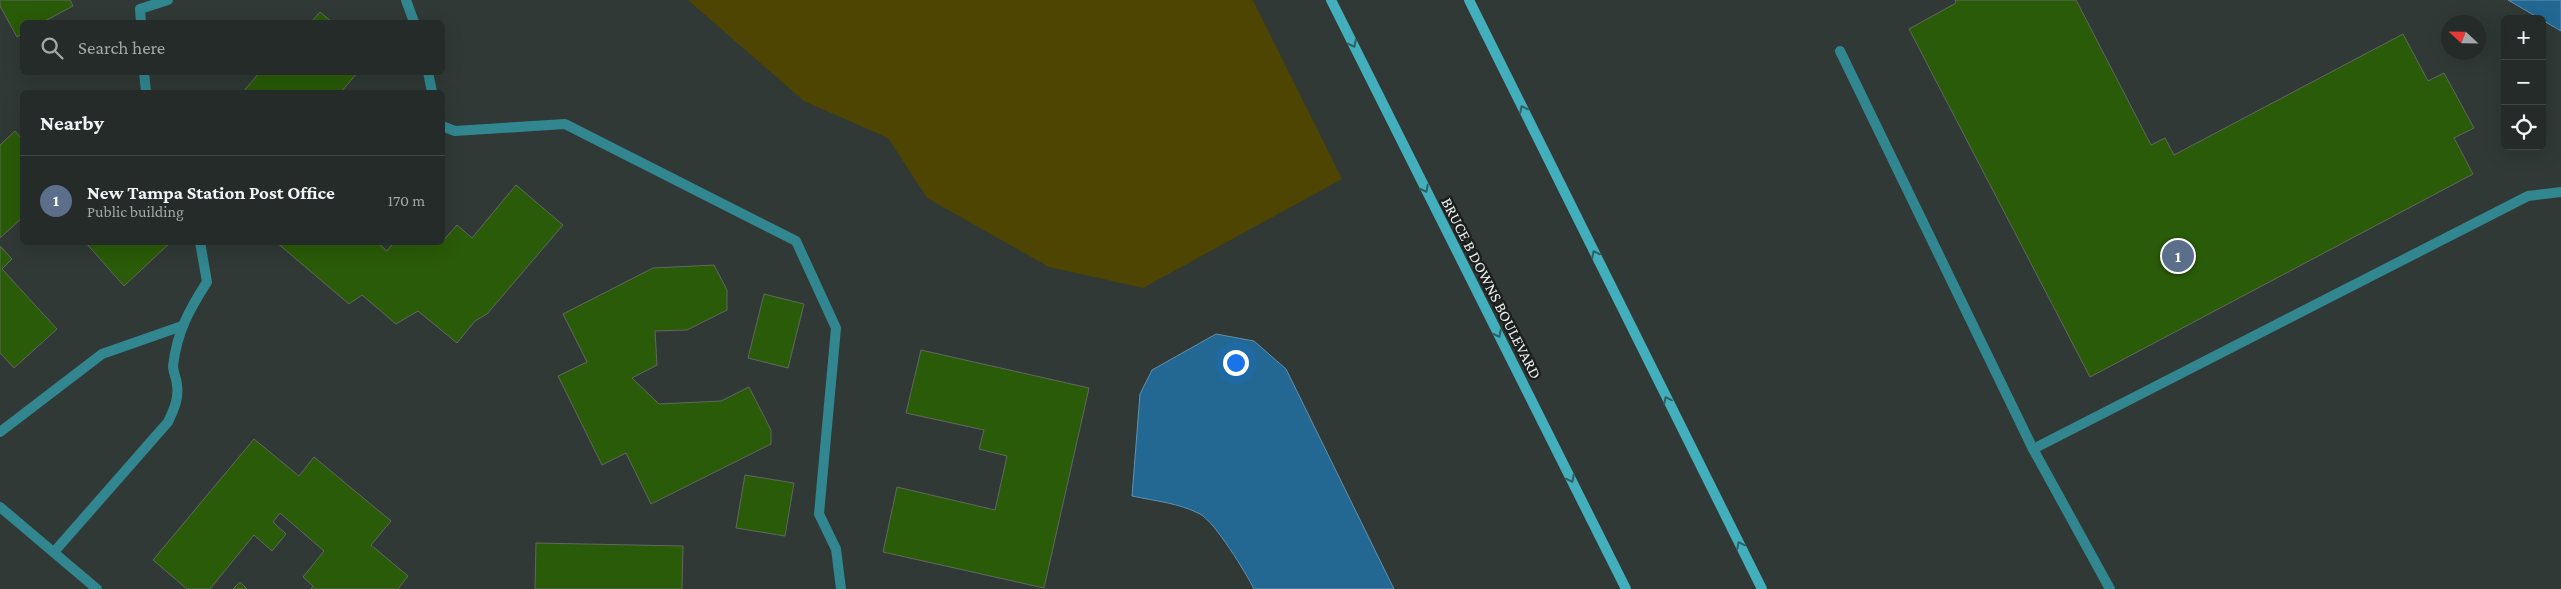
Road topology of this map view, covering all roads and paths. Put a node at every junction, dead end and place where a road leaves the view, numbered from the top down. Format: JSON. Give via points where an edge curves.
{"nodes":[{"id":1,"x":168,"y":0,"type":"edge"},
{"id":2,"x":406,"y":0,"type":"edge"},
{"id":3,"x":1331,"y":0,"type":"edge"},
{"id":4,"x":1468,"y":0,"type":"edge"},
{"id":5,"x":141,"y":20,"type":"edge"},
{"id":6,"x":413,"y":20,"type":"edge"},
{"id":7,"x":1840,"y":51,"type":"dead end"},
{"id":8,"x":144,"y":75,"type":"edge"},
{"id":9,"x":429,"y":75,"type":"edge"},
{"id":10,"x":146,"y":90,"type":"edge"},
{"id":11,"x":432,"y":90,"type":"edge"},
{"id":12,"x":445,"y":127,"type":"edge"},
{"id":13,"x":2561,"y":192,"type":"edge"},
{"id":14,"x":201,"y":245,"type":"edge"},
{"id":15,"x":182,"y":326,"type":"junction"},
{"id":16,"x":0,"y":432,"type":"edge"},
{"id":17,"x":2033,"y":449,"type":"junction"},
{"id":18,"x":0,"y":507,"type":"edge"},
{"id":19,"x":54,"y":552,"type":"junction"},
{"id":20,"x":97,"y":589,"type":"edge"},
{"id":21,"x":841,"y":589,"type":"edge"},
{"id":22,"x":1626,"y":589,"type":"edge"},
{"id":23,"x":1762,"y":589,"type":"edge"},
{"id":24,"x":2110,"y":589,"type":"edge"}],
"edges":[{"from":1,"to":5,"type":"street","via":[[140,9]]},
{"from":2,"to":6,"type":"street"},
{"from":3,"to":22,"type":"main road","name":"BRUCE B DOWNS BOULEVARD","one_way":true},
{"from":23,"to":4,"type":"main road","one_way":true},
{"from":7,"to":17,"type":"street"},
{"from":8,"to":10,"type":"street"},
{"from":9,"to":11,"type":"street"},
{"from":12,"to":21,"type":"street","via":[[455,131],[565,124],[796,241],[836,328],[819,514],[836,549]]},
{"from":13,"to":17,"type":"street","via":[[2528,196]]},
{"from":14,"to":15,"type":"street","via":[[207,282],[187,312]]},
{"from":15,"to":16,"type":"street","via":[[102,354]]},
{"from":15,"to":19,"type":"street","via":[[173,368],[178,400],[168,422]]},
{"from":17,"to":24,"type":"street"},
{"from":18,"to":19,"type":"street"},
{"from":19,"to":20,"type":"street"}]}
